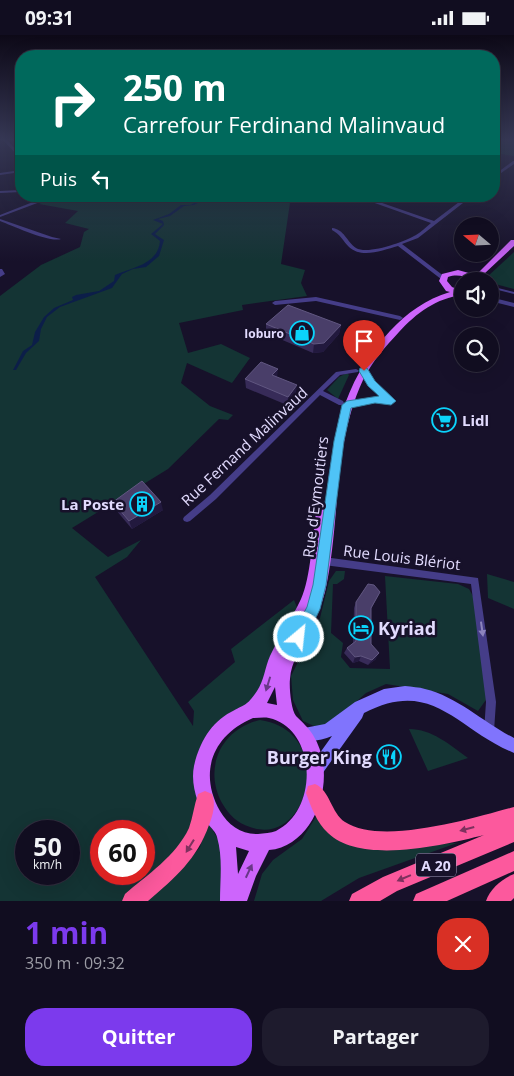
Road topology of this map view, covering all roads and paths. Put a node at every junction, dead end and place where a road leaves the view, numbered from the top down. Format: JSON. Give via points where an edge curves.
{"nodes":[{"id":1,"x":15,"y":191,"type":"edge"},
{"id":2,"x":0,"y":192,"type":"edge"},
{"id":3,"x":36,"y":202,"type":"edge"},
{"id":4,"x":374,"y":202,"type":"edge"},
{"id":5,"x":462,"y":202,"type":"edge"},
{"id":6,"x":0,"y":216,"type":"edge"},
{"id":7,"x":0,"y":221,"type":"edge"},
{"id":8,"x":434,"y":223,"type":"junction"},
{"id":9,"x":334,"y":229,"type":"dead end"},
{"id":10,"x":59,"y":239,"type":"dead end"},
{"id":11,"x":514,"y":242,"type":"edge"},
{"id":12,"x":399,"y":244,"type":"junction"},
{"id":13,"x":499,"y":256,"type":"edge"},
{"id":14,"x":488,"y":263,"type":"edge"},
{"id":15,"x":429,"y":266,"type":"junction"},
{"id":16,"x":0,"y":270,"type":"edge"},
{"id":17,"x":471,"y":272,"type":"edge"},
{"id":18,"x":0,"y":277,"type":"edge"},
{"id":19,"x":454,"y":277,"type":"edge"},
{"id":20,"x":446,"y":279,"type":"junction"},
{"id":21,"x":454,"y":287,"type":"edge"},
{"id":22,"x":499,"y":289,"type":"edge"},
{"id":23,"x":514,"y":293,"type":"edge"},
{"id":24,"x":454,"y":295,"type":"edge"},
{"id":25,"x":499,"y":301,"type":"edge"},
{"id":26,"x":276,"y":303,"type":"dead end"},
{"id":27,"x":514,"y":305,"type":"edge"},
{"id":28,"x":400,"y":318,"type":"junction"},
{"id":29,"x":360,"y":369,"type":"junction"},
{"id":30,"x":321,"y":393,"type":"junction"},
{"id":31,"x":344,"y":404,"type":"junction"},
{"id":32,"x":187,"y":519,"type":"dead end"},
{"id":33,"x":324,"y":561,"type":"junction"},
{"id":34,"x":363,"y":705,"type":"junction"},
{"id":35,"x":253,"y":710,"type":"junction"},
{"id":36,"x":289,"y":719,"type":"junction"},
{"id":37,"x":490,"y":732,"type":"junction"},
{"id":38,"x":304,"y":734,"type":"junction"},
{"id":39,"x":514,"y":746,"type":"edge"},
{"id":40,"x":317,"y":769,"type":"junction"},
{"id":41,"x":315,"y":793,"type":"junction"},
{"id":42,"x":205,"y":801,"type":"junction"},
{"id":43,"x":514,"y":817,"type":"edge"},
{"id":44,"x":225,"y":831,"type":"junction"},
{"id":45,"x":514,"y":832,"type":"edge"},
{"id":46,"x":263,"y":844,"type":"junction"},
{"id":47,"x":514,"y":861,"type":"edge"},
{"id":48,"x":514,"y":883,"type":"edge"},
{"id":49,"x":234,"y":899,"type":"edge"},
{"id":50,"x":132,"y":901,"type":"edge"},
{"id":51,"x":359,"y":901,"type":"edge"},
{"id":52,"x":423,"y":901,"type":"edge"},
{"id":53,"x":496,"y":901,"type":"edge"}],
"edges":[{"from":1,"to":2,"type":"street"},
{"from":3,"to":6,"type":"street"},
{"from":4,"to":8,"type":"street"},
{"from":5,"to":8,"type":"street"},
{"from":7,"to":10,"type":"street"},
{"from":8,"to":12,"type":"street","via":[[416,237]]},
{"from":9,"to":12,"type":"street","via":[[342,233],[352,248],[361,251]]},
{"from":11,"to":13,"type":"main road"},
{"from":12,"to":15,"type":"street"},
{"from":14,"to":17,"type":"main road"},
{"from":15,"to":20,"type":"street"},
{"from":15,"to":20,"type":"street"},
{"from":16,"to":18,"type":"street","via":[[3,274]]},
{"from":19,"to":20,"type":"main road"},
{"from":20,"to":21,"type":"main road"},
{"from":20,"to":28,"type":"main road","via":[[441,292]]},
{"from":22,"to":23,"type":"street"},
{"from":24,"to":29,"type":"main road","via":[[440,299],[406,319]]},
{"from":25,"to":27,"type":"street"},
{"from":26,"to":28,"type":"street","via":[[316,299]]},
{"from":28,"to":29,"type":"main road","via":[[367,355]]},
{"from":29,"to":30,"type":"street","name":"Rue Fernand Malinvaud","via":[[338,373]]},
{"from":29,"to":31,"type":"main road"},
{"from":29,"to":31,"type":"street","via":[[391,401],[375,399]]},
{"from":30,"to":31,"type":"street","name":"Rue Fernand Malinvaud"},
{"from":30,"to":32,"type":"street","name":"Rue Fernand Malinvaud"},
{"from":31,"to":33,"type":"main road","name":"Rue d'Eymoutiers"},
{"from":31,"to":35,"type":"main road","one_way":true,"via":[[332,439],[308,599],[276,659],[265,693]]},
{"from":33,"to":36,"type":"main road","name":"Rue d'Eymoutiers","via":[[313,609],[285,665],[282,689]]},
{"from":33,"to":37,"type":"street","name":"Rue Louis Blériot","one_way":true,"via":[[475,581],[491,701]]},
{"from":34,"to":37,"type":"street","via":[[399,693],[422,694],[450,704]]},
{"from":34,"to":38,"type":"street","via":[[333,730]]},
{"from":34,"to":40,"type":"street"},
{"from":35,"to":36,"type":"main road","via":[[272,711]]},
{"from":35,"to":42,"type":"main road","via":[[222,725],[211,740],[204,759]]},
{"from":36,"to":38,"type":"main road"},
{"from":37,"to":39,"type":"street"},
{"from":38,"to":40,"type":"main road"},
{"from":40,"to":41,"type":"main road"},
{"from":43,"to":41,"type":"highway","one_way":true,"via":[[416,840],[362,839],[337,828]]},
{"from":41,"to":46,"type":"main road","via":[[309,812],[297,828],[281,839]]},
{"from":42,"to":44,"type":"main road"},
{"from":42,"to":50,"type":"highway","one_way":true,"via":[[191,847],[182,859]]},
{"from":44,"to":46,"type":"main road","via":[[243,842]]},
{"from":44,"to":49,"type":"main road"},
{"from":45,"to":51,"type":"highway","number":"A 20","one_way":true,"via":[[390,884]]},
{"from":49,"to":46,"type":"main road","one_way":true},
{"from":47,"to":52,"type":"highway","number":"A 20"},
{"from":48,"to":53,"type":"highway"}]}
